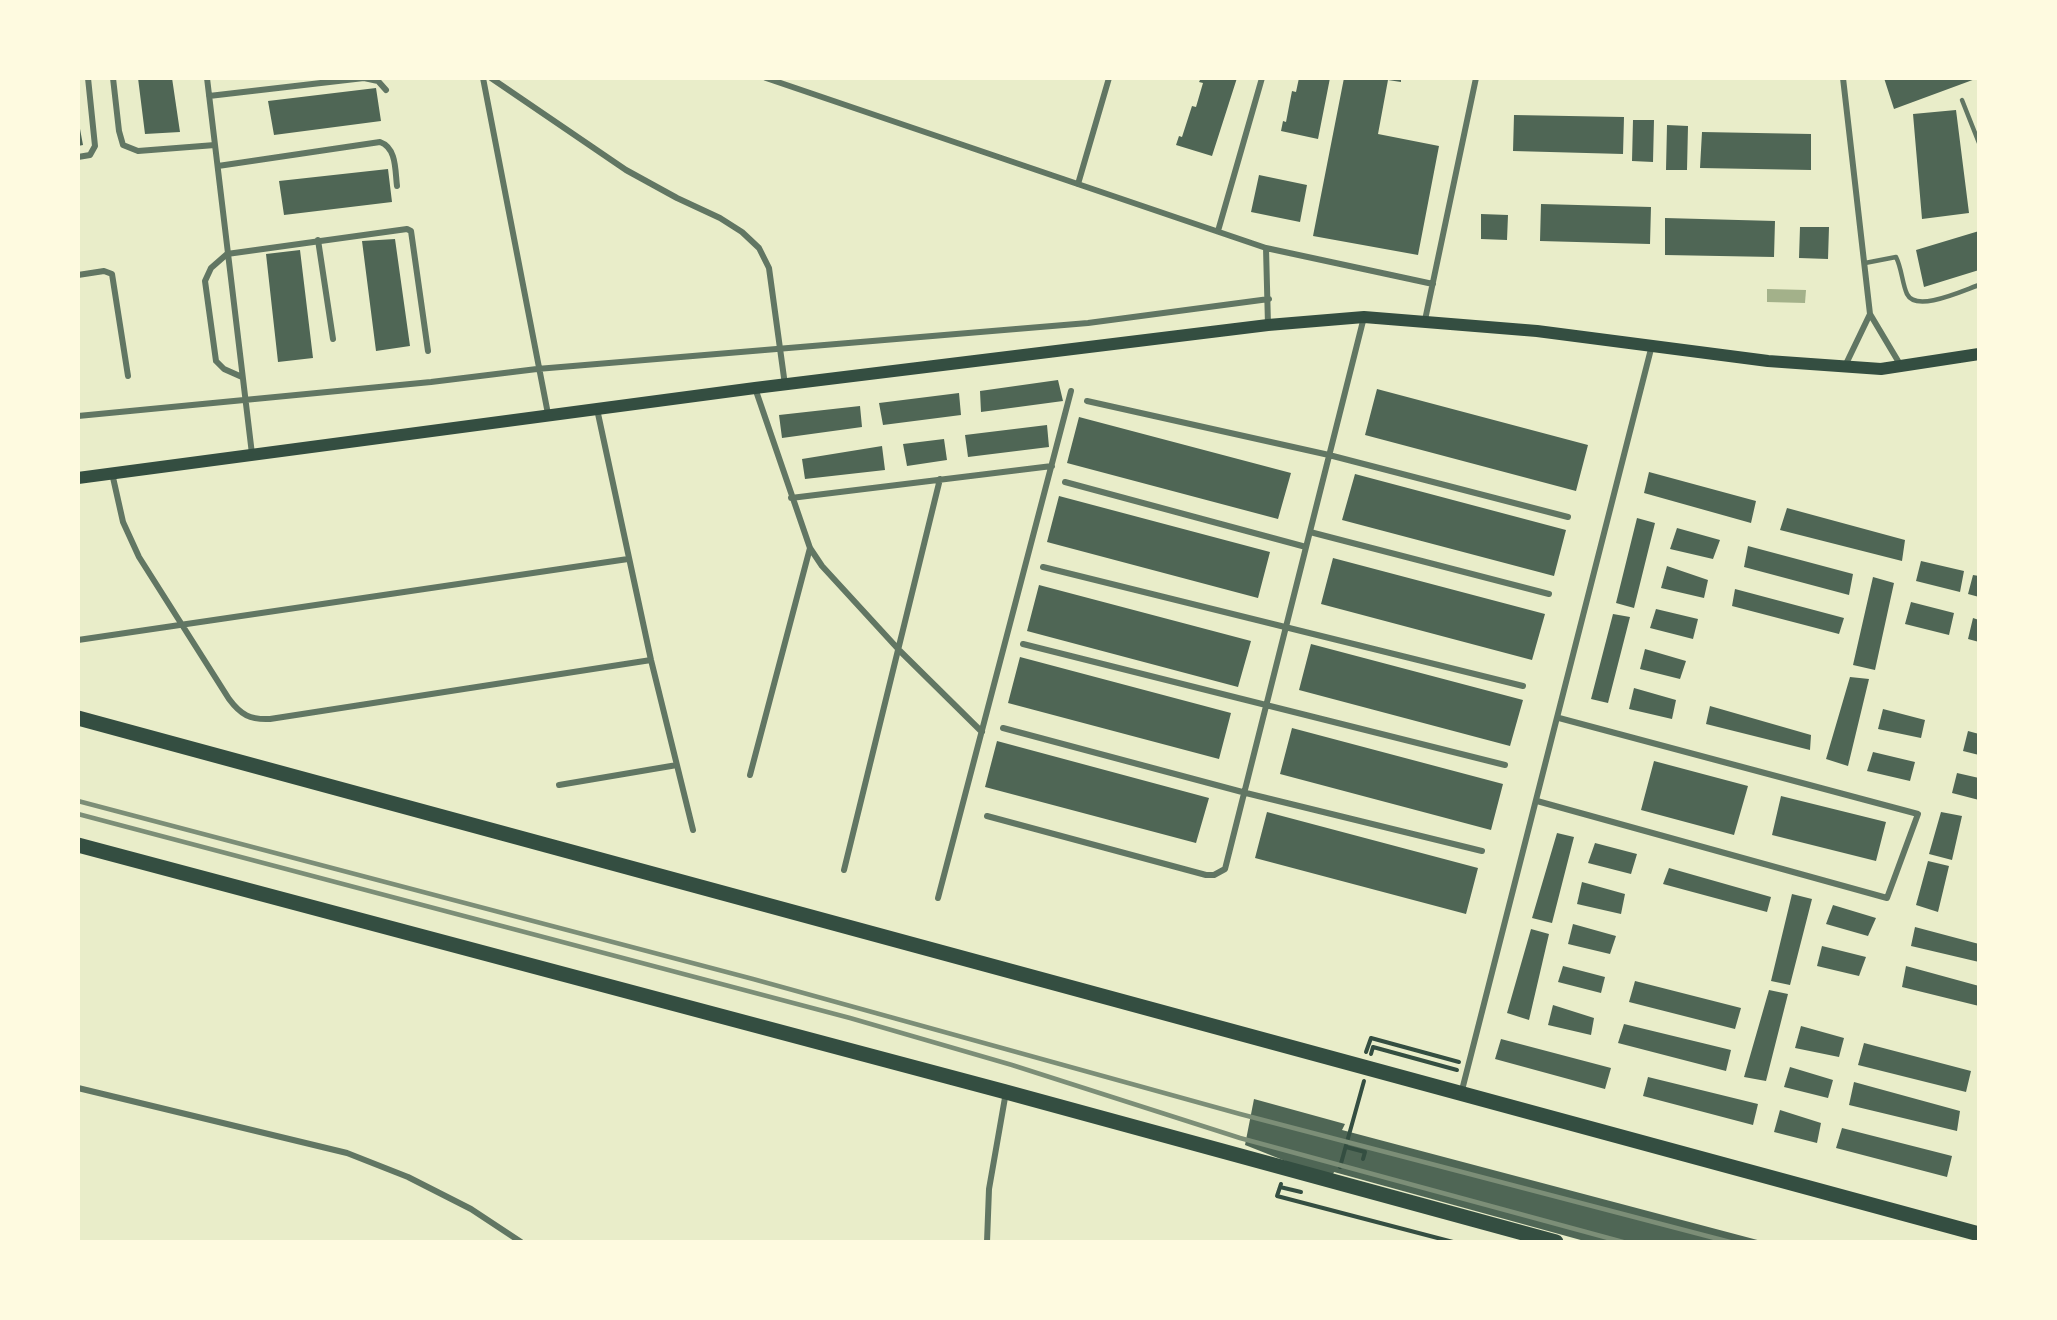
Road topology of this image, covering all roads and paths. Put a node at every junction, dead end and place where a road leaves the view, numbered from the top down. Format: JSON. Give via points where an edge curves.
{"nodes":[{"id":1,"x":88,"y":78,"type":"edge"},
{"id":2,"x":113,"y":78,"type":"edge"},
{"id":3,"x":207,"y":78,"type":"edge"},
{"id":4,"x":483,"y":78,"type":"edge"},
{"id":5,"x":491,"y":78,"type":"edge"},
{"id":6,"x":766,"y":78,"type":"edge"},
{"id":7,"x":1109,"y":78,"type":"edge"},
{"id":8,"x":1262,"y":78,"type":"edge"},
{"id":9,"x":1476,"y":78,"type":"edge"},
{"id":10,"x":1843,"y":78,"type":"edge"},
{"id":11,"x":387,"y":90,"type":"dead end"},
{"id":12,"x":209,"y":96,"type":"junction"},
{"id":13,"x":1962,"y":100,"type":"dead end"},
{"id":14,"x":1979,"y":143,"type":"edge"},
{"id":15,"x":214,"y":146,"type":"junction"},
{"id":16,"x":78,"y":157,"type":"edge"},
{"id":17,"x":218,"y":166,"type":"junction"},
{"id":18,"x":1078,"y":184,"type":"junction"},
{"id":19,"x":397,"y":186,"type":"dead end"},
{"id":20,"x":1218,"y":231,"type":"junction"},
{"id":21,"x":318,"y":240,"type":"junction"},
{"id":22,"x":1266,"y":248,"type":"junction"},
{"id":23,"x":227,"y":254,"type":"junction"},
{"id":24,"x":1865,"y":262,"type":"junction"},
{"id":25,"x":78,"y":275,"type":"edge"},
{"id":26,"x":1433,"y":284,"type":"junction"},
{"id":27,"x":1979,"y":285,"type":"edge"},
{"id":28,"x":1269,"y":298,"type":"junction"},
{"id":29,"x":1870,"y":314,"type":"junction"},
{"id":30,"x":1364,"y":317,"type":"junction"},
{"id":31,"x":1425,"y":320,"type":"junction"},
{"id":32,"x":1268,"y":325,"type":"junction"},
{"id":33,"x":333,"y":339,"type":"dead end"},
{"id":34,"x":1652,"y":345,"type":"junction"},
{"id":35,"x":780,"y":347,"type":"junction"},
{"id":36,"x":428,"y":351,"type":"dead end"},
{"id":37,"x":1979,"y":354,"type":"edge"},
{"id":38,"x":1845,"y":366,"type":"junction"},
{"id":39,"x":1901,"y":366,"type":"junction"},
{"id":40,"x":537,"y":369,"type":"junction"},
{"id":41,"x":128,"y":376,"type":"dead end"},
{"id":42,"x":242,"y":377,"type":"junction"},
{"id":43,"x":785,"y":385,"type":"junction"},
{"id":44,"x":754,"y":388,"type":"junction"},
{"id":45,"x":1071,"y":391,"type":"dead end"},
{"id":46,"x":245,"y":400,"type":"junction"},
{"id":47,"x":1087,"y":401,"type":"dead end"},
{"id":48,"x":597,"y":409,"type":"junction"},
{"id":49,"x":548,"y":414,"type":"junction"},
{"id":50,"x":78,"y":416,"type":"edge"},
{"id":51,"x":252,"y":454,"type":"junction"},
{"id":52,"x":1329,"y":455,"type":"junction"},
{"id":53,"x":1052,"y":466,"type":"junction"},
{"id":54,"x":112,"y":473,"type":"junction"},
{"id":55,"x":78,"y":478,"type":"edge"},
{"id":56,"x":940,"y":479,"type":"junction"},
{"id":57,"x":1065,"y":482,"type":"dead end"},
{"id":58,"x":791,"y":498,"type":"junction"},
{"id":59,"x":1568,"y":517,"type":"dead end"},
{"id":60,"x":1310,"y":532,"type":"junction"},
{"id":61,"x":1306,"y":547,"type":"junction"},
{"id":62,"x":810,"y":548,"type":"junction"},
{"id":63,"x":628,"y":558,"type":"junction"},
{"id":64,"x":1043,"y":567,"type":"dead end"},
{"id":65,"x":1549,"y":594,"type":"dead end"},
{"id":66,"x":183,"y":624,"type":"junction"},
{"id":67,"x":1287,"y":628,"type":"junction"},
{"id":68,"x":78,"y":640,"type":"edge"},
{"id":69,"x":1023,"y":644,"type":"dead end"},
{"id":70,"x":900,"y":651,"type":"junction"},
{"id":71,"x":651,"y":660,"type":"junction"},
{"id":72,"x":1523,"y":686,"type":"dead end"},
{"id":73,"x":1268,"y":704,"type":"junction"},
{"id":74,"x":78,"y":718,"type":"edge"},
{"id":75,"x":1559,"y":718,"type":"junction"},
{"id":76,"x":1003,"y":728,"type":"dead end"},
{"id":77,"x":982,"y":732,"type":"junction"},
{"id":78,"x":677,"y":765,"type":"junction"},
{"id":79,"x":1506,"y":765,"type":"dead end"},
{"id":80,"x":750,"y":775,"type":"dead end"},
{"id":81,"x":559,"y":785,"type":"dead end"},
{"id":82,"x":1246,"y":793,"type":"junction"},
{"id":83,"x":1537,"y":801,"type":"junction"},
{"id":84,"x":987,"y":816,"type":"dead end"},
{"id":85,"x":693,"y":830,"type":"dead end"},
{"id":86,"x":78,"y":845,"type":"edge"},
{"id":87,"x":1482,"y":851,"type":"dead end"},
{"id":88,"x":844,"y":870,"type":"dead end"},
{"id":89,"x":938,"y":898,"type":"dead end"},
{"id":90,"x":1366,"y":1065,"type":"junction"},
{"id":91,"x":78,"y":1088,"type":"edge"},
{"id":92,"x":1006,"y":1092,"type":"junction"},
{"id":93,"x":1461,"y":1094,"type":"junction"},
{"id":94,"x":1346,"y":1147,"type":"junction"},
{"id":95,"x":1363,"y":1159,"type":"dead end"},
{"id":96,"x":1339,"y":1170,"type":"dead end"},
{"id":97,"x":1280,"y":1187,"type":"dead end"},
{"id":98,"x":1979,"y":1234,"type":"edge"},
{"id":99,"x":1548,"y":1241,"type":"edge"},
{"id":100,"x":521,"y":1242,"type":"edge"},
{"id":101,"x":987,"y":1242,"type":"edge"},
{"id":102,"x":1453,"y":1242,"type":"edge"}],
"edges":[{"from":1,"to":16,"type":"street","via":[[95,146],[90,155]]},
{"from":2,"to":15,"type":"street","via":[[123,145],[138,151]]},
{"from":3,"to":12,"type":"street"},
{"from":4,"to":40,"type":"street"},
{"from":5,"to":35,"type":"street","via":[[626,170],[742,232],[759,248],[769,268]]},
{"from":6,"to":18,"type":"street"},
{"from":7,"to":18,"type":"street"},
{"from":8,"to":20,"type":"street"},
{"from":9,"to":26,"type":"street"},
{"from":10,"to":24,"type":"street"},
{"from":11,"to":12,"type":"street","via":[[378,81],[364,78]]},
{"from":12,"to":15,"type":"street"},
{"from":13,"to":14,"type":"lane"},
{"from":15,"to":17,"type":"street"},
{"from":17,"to":19,"type":"street","via":[[380,142],[392,152]]},
{"from":17,"to":23,"type":"street"},
{"from":18,"to":20,"type":"street"},
{"from":20,"to":22,"type":"street"},
{"from":21,"to":23,"type":"street"},
{"from":21,"to":33,"type":"street"},
{"from":21,"to":36,"type":"street","via":[[411,231]]},
{"from":22,"to":26,"type":"street"},
{"from":22,"to":28,"type":"street"},
{"from":23,"to":42,"type":"street"},
{"from":23,"to":42,"type":"street","via":[[210,268],[206,281],[216,361]]},
{"from":24,"to":27,"type":"lane","via":[[1896,257],[1908,297],[1916,302],[1928,302]]},
{"from":24,"to":29,"type":"street"},
{"from":25,"to":41,"type":"street","via":[[112,274]]},
{"from":26,"to":31,"type":"street"},
{"from":28,"to":32,"type":"street"},
{"from":28,"to":35,"type":"street","via":[[1088,323]]},
{"from":29,"to":38,"type":"street"},
{"from":29,"to":39,"type":"street"},
{"from":30,"to":31,"type":"main road"},
{"from":30,"to":32,"type":"main road"},
{"from":30,"to":52,"type":"street"},
{"from":31,"to":34,"type":"main road"},
{"from":32,"to":43,"type":"main road"},
{"from":34,"to":38,"type":"main road","via":[[1768,361]]},
{"from":34,"to":75,"type":"street"},
{"from":35,"to":40,"type":"street"},
{"from":35,"to":43,"type":"street"},
{"from":37,"to":39,"type":"main road"},
{"from":38,"to":39,"type":"main road"},
{"from":40,"to":46,"type":"street"},
{"from":40,"to":49,"type":"street"},
{"from":42,"to":46,"type":"street"},
{"from":43,"to":44,"type":"main road"},
{"from":44,"to":48,"type":"main road"},
{"from":44,"to":58,"type":"street"},
{"from":45,"to":53,"type":"street"},
{"from":46,"to":50,"type":"street"},
{"from":46,"to":51,"type":"street"},
{"from":47,"to":52,"type":"street"},
{"from":48,"to":49,"type":"main road"},
{"from":48,"to":63,"type":"street"},
{"from":49,"to":51,"type":"main road"},
{"from":51,"to":54,"type":"main road"},
{"from":52,"to":59,"type":"street"},
{"from":52,"to":60,"type":"street"},
{"from":53,"to":56,"type":"street"},
{"from":53,"to":77,"type":"street"},
{"from":54,"to":55,"type":"main road"},
{"from":54,"to":66,"type":"street","via":[[126,531]]},
{"from":56,"to":58,"type":"street"},
{"from":56,"to":70,"type":"street"},
{"from":57,"to":61,"type":"street"},
{"from":58,"to":62,"type":"street"},
{"from":60,"to":61,"type":"street"},
{"from":60,"to":65,"type":"street"},
{"from":61,"to":67,"type":"street"},
{"from":62,"to":70,"type":"street"},
{"from":62,"to":80,"type":"street"},
{"from":63,"to":66,"type":"street"},
{"from":63,"to":71,"type":"street"},
{"from":64,"to":67,"type":"street"},
{"from":66,"to":68,"type":"street"},
{"from":66,"to":71,"type":"street","via":[[240,714],[258,719]]},
{"from":67,"to":72,"type":"street"},
{"from":67,"to":73,"type":"street"},
{"from":69,"to":73,"type":"street"},
{"from":70,"to":77,"type":"street"},
{"from":70,"to":88,"type":"street"},
{"from":71,"to":78,"type":"street"},
{"from":73,"to":79,"type":"street"},
{"from":73,"to":82,"type":"street"},
{"from":74,"to":90,"type":"main road"},
{"from":75,"to":83,"type":"street"},
{"from":75,"to":83,"type":"street","via":[[1918,814],[1887,898]]},
{"from":76,"to":82,"type":"street"},
{"from":77,"to":89,"type":"street"},
{"from":78,"to":81,"type":"street"},
{"from":78,"to":85,"type":"street"},
{"from":82,"to":84,"type":"street","via":[[1225,869],[1214,875]]},
{"from":82,"to":87,"type":"street"},
{"from":83,"to":93,"type":"street"},
{"from":86,"to":92,"type":"main road"},
{"from":90,"to":90,"type":"path","via":[[1371,1038],[1463,1063],[1461,1071],[1373,1047]]},
{"from":90,"to":93,"type":"main road"},
{"from":90,"to":94,"type":"path"},
{"from":91,"to":100,"type":"street","via":[[347,1153],[408,1177],[471,1209]]},
{"from":92,"to":99,"type":"main road"},
{"from":92,"to":101,"type":"street","via":[[988,1189]]},
{"from":93,"to":98,"type":"main road"},
{"from":94,"to":95,"type":"path","via":[[1365,1152]]},
{"from":94,"to":96,"type":"path"},
{"from":97,"to":102,"type":"path","via":[[1277,1196]]}]}
